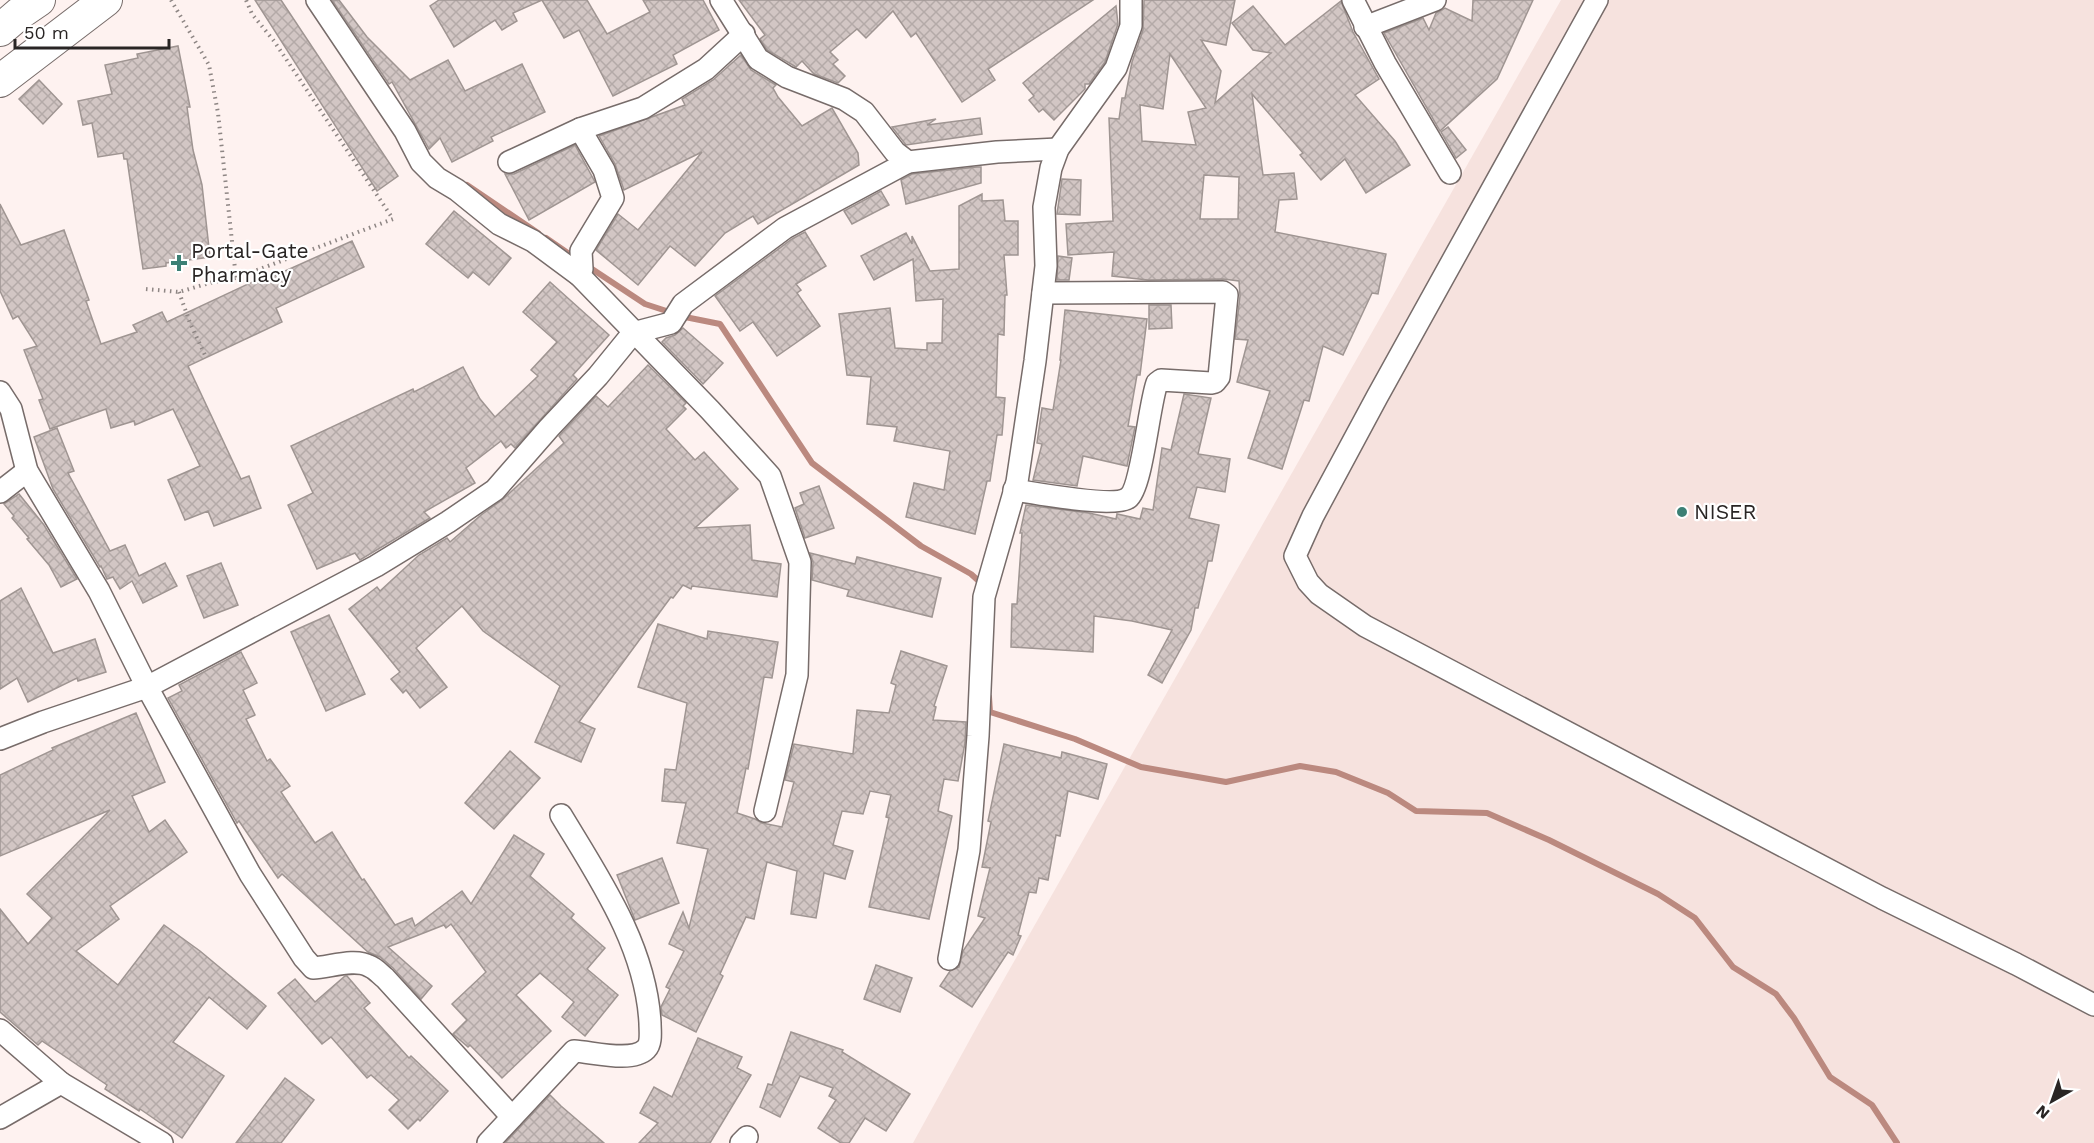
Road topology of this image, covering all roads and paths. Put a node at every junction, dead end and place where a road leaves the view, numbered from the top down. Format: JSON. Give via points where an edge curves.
{"nodes":[{"id":1,"x":39,"y":0,"type":"edge"},
{"id":2,"x":106,"y":0,"type":"edge"},
{"id":3,"x":171,"y":0,"type":"edge"},
{"id":4,"x":246,"y":0,"type":"edge"},
{"id":5,"x":316,"y":0,"type":"edge"},
{"id":6,"x":721,"y":0,"type":"edge"},
{"id":7,"x":1131,"y":0,"type":"edge"},
{"id":8,"x":1353,"y":0,"type":"edge"},
{"id":9,"x":1436,"y":0,"type":"edge"},
{"id":10,"x":1598,"y":0,"type":"edge"},
{"id":11,"x":1365,"y":27,"type":"junction"},
{"id":12,"x":0,"y":30,"type":"edge"},
{"id":13,"x":744,"y":34,"type":"junction"},
{"id":14,"x":0,"y":81,"type":"edge"},
{"id":15,"x":580,"y":129,"type":"junction"},
{"id":16,"x":1058,"y":149,"type":"junction"},
{"id":17,"x":509,"y":162,"type":"dead end"},
{"id":18,"x":908,"y":162,"type":"junction"},
{"id":19,"x":1450,"y":173,"type":"dead end"},
{"id":20,"x":581,"y":265,"type":"junction"},
{"id":21,"x":236,"y":278,"type":"junction"},
{"id":22,"x":146,"y":289,"type":"dead end"},
{"id":23,"x":179,"y":292,"type":"junction"},
{"id":24,"x":1043,"y":293,"type":"junction"},
{"id":25,"x":633,"y":333,"type":"junction"},
{"id":26,"x":205,"y":355,"type":"dead end"},
{"id":27,"x":0,"y":392,"type":"edge"},
{"id":28,"x":27,"y":471,"type":"junction"},
{"id":29,"x":1014,"y":490,"type":"junction"},
{"id":30,"x":0,"y":492,"type":"edge"},
{"id":31,"x":147,"y":687,"type":"junction"},
{"id":32,"x":0,"y":739,"type":"edge"},
{"id":33,"x":765,"y":811,"type":"dead end"},
{"id":34,"x":561,"y":814,"type":"dead end"},
{"id":35,"x":949,"y":958,"type":"dead end"},
{"id":36,"x":2094,"y":1005,"type":"edge"},
{"id":37,"x":0,"y":1030,"type":"edge"},
{"id":38,"x":61,"y":1083,"type":"junction"},
{"id":39,"x":512,"y":1117,"type":"junction"},
{"id":40,"x":0,"y":1118,"type":"edge"},
{"id":41,"x":162,"y":1143,"type":"edge"},
{"id":42,"x":488,"y":1143,"type":"edge"}],
"edges":[{"from":1,"to":12,"type":"highway"},
{"from":2,"to":14,"type":"highway"},
{"from":3,"to":21,"type":"path","via":[[209,65],[218,112]]},
{"from":4,"to":21,"type":"path","via":[[393,219]]},
{"from":5,"to":20,"type":"street","via":[[405,131],[421,162],[437,178],[499,224]]},
{"from":6,"to":13,"type":"street"},
{"from":7,"to":16,"type":"street","via":[[1131,26],[1116,68]]},
{"from":8,"to":11,"type":"street"},
{"from":9,"to":11,"type":"street"},
{"from":10,"to":36,"type":"street","via":[[1377,397],[1295,556],[1319,594],[1365,626]]},
{"from":11,"to":19,"type":"street"},
{"from":13,"to":15,"type":"street","via":[[706,69],[642,108]]},
{"from":13,"to":18,"type":"street","via":[[759,59],[768,65],[864,112]]},
{"from":15,"to":17,"type":"street"},
{"from":15,"to":20,"type":"street","via":[[604,170],[613,198]]},
{"from":16,"to":18,"type":"street"},
{"from":16,"to":24,"type":"street","via":[[1044,207]]},
{"from":18,"to":25,"type":"street","via":[[785,228],[683,304],[671,323]]},
{"from":20,"to":25,"type":"street"},
{"from":21,"to":23,"type":"path"},
{"from":22,"to":23,"type":"path"},
{"from":23,"to":26,"type":"path"},
{"from":24,"to":29,"type":"street"},
{"from":24,"to":29,"type":"street","via":[[1223,292],[1227,295],[1219,377],[1211,383],[1156,383],[1137,481],[1126,500],[1064,498]]},
{"from":25,"to":31,"type":"street","via":[[495,490],[479,503],[376,566]]},
{"from":25,"to":33,"type":"street","via":[[770,476],[800,562],[797,675]]},
{"from":27,"to":28,"type":"street","via":[[10,409]]},
{"from":28,"to":30,"type":"street"},
{"from":28,"to":31,"type":"street","via":[[99,591]]},
{"from":29,"to":35,"type":"street","via":[[986,588],[969,850]]},
{"from":31,"to":32,"type":"street"},
{"from":31,"to":39,"type":"street","via":[[250,874],[304,958],[313,968],[355,962],[369,965]]},
{"from":34,"to":39,"type":"street","via":[[602,881],[626,931],[642,974],[650,1039],[646,1049],[636,1054],[617,1057],[574,1051]]},
{"from":37,"to":38,"type":"street"},
{"from":38,"to":40,"type":"street"},
{"from":38,"to":41,"type":"street"},
{"from":39,"to":42,"type":"street"}]}
